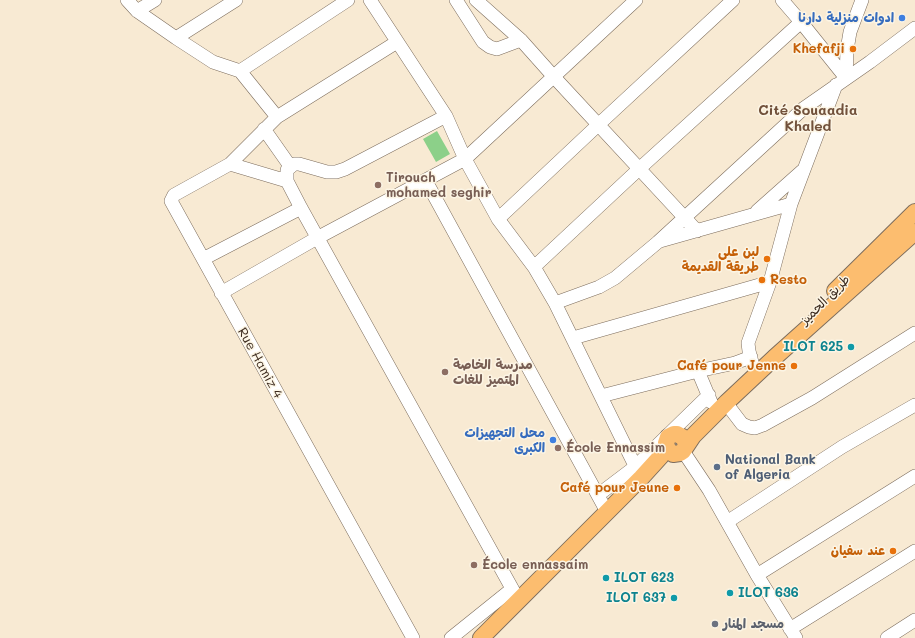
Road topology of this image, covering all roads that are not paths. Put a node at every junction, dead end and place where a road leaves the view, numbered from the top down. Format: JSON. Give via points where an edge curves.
{"nodes":[{"id":1,"x":127,"y":0,"type":"edge"},
{"id":2,"x":155,"y":0,"type":"edge"},
{"id":3,"x":236,"y":0,"type":"edge"},
{"id":4,"x":348,"y":0,"type":"edge"},
{"id":5,"x":370,"y":0,"type":"edge"},
{"id":6,"x":456,"y":0,"type":"edge"},
{"id":7,"x":476,"y":0,"type":"edge"},
{"id":8,"x":636,"y":0,"type":"edge"},
{"id":9,"x":733,"y":0,"type":"edge"},
{"id":10,"x":782,"y":0,"type":"edge"},
{"id":11,"x":862,"y":0,"type":"edge"},
{"id":12,"x":137,"y":11,"type":"junction"},
{"id":13,"x":801,"y":22,"type":"junction"},
{"id":14,"x":915,"y":28,"type":"edge"},
{"id":15,"x":176,"y":38,"type":"junction"},
{"id":16,"x":521,"y":40,"type":"junction"},
{"id":17,"x":397,"y":42,"type":"junction"},
{"id":18,"x":240,"y":71,"type":"junction"},
{"id":19,"x":554,"y":77,"type":"junction"},
{"id":20,"x":841,"y":82,"type":"junction"},
{"id":21,"x":446,"y":116,"type":"junction"},
{"id":22,"x":277,"y":117,"type":"junction"},
{"id":23,"x":598,"y":125,"type":"junction"},
{"id":24,"x":264,"y":129,"type":"junction"},
{"id":25,"x":465,"y":159,"type":"junction"},
{"id":26,"x":230,"y":164,"type":"junction"},
{"id":27,"x":290,"y":166,"type":"junction"},
{"id":28,"x":639,"y":169,"type":"junction"},
{"id":29,"x":804,"y":170,"type":"junction"},
{"id":30,"x":286,"y":181,"type":"junction"},
{"id":31,"x":426,"y":181,"type":"junction"},
{"id":32,"x":791,"y":204,"type":"junction"},
{"id":33,"x":301,"y":208,"type":"junction"},
{"id":34,"x":915,"y":212,"type":"edge"},
{"id":35,"x":754,"y":214,"type":"junction"},
{"id":36,"x":684,"y":217,"type":"junction"},
{"id":37,"x":498,"y":219,"type":"junction"},
{"id":38,"x":697,"y":231,"type":"junction"},
{"id":39,"x":915,"y":232,"type":"edge"},
{"id":40,"x":317,"y":238,"type":"junction"},
{"id":41,"x":658,"y":242,"type":"junction"},
{"id":42,"x":203,"y":259,"type":"junction"},
{"id":43,"x":534,"y":267,"type":"junction"},
{"id":44,"x":770,"y":282,"type":"junction"},
{"id":45,"x":221,"y":293,"type":"junction"},
{"id":46,"x":555,"y":303,"type":"junction"},
{"id":47,"x":915,"y":333,"type":"edge"},
{"id":48,"x":573,"y":338,"type":"junction"},
{"id":49,"x":752,"y":362,"type":"junction"},
{"id":50,"x":698,"y":370,"type":"junction"},
{"id":51,"x":601,"y":396,"type":"junction"},
{"id":52,"x":716,"y":401,"type":"junction"},
{"id":53,"x":915,"y":405,"type":"edge"},
{"id":54,"x":679,"y":446,"type":"junction"},
{"id":55,"x":638,"y":472,"type":"junction"},
{"id":56,"x":915,"y":476,"type":"edge"},
{"id":57,"x":598,"y":495,"type":"junction"},
{"id":58,"x":607,"y":512,"type":"junction"},
{"id":59,"x":727,"y":522,"type":"junction"},
{"id":60,"x":915,"y":551,"type":"edge"},
{"id":61,"x":757,"y":575,"type":"junction"},
{"id":62,"x":516,"y":595,"type":"junction"},
{"id":63,"x":915,"y":620,"type":"edge"},
{"id":64,"x":793,"y":633,"type":"edge"},
{"id":65,"x":413,"y":638,"type":"edge"},
{"id":66,"x":451,"y":638,"type":"edge"},
{"id":67,"x":481,"y":638,"type":"edge"},
{"id":68,"x":491,"y":638,"type":"edge"},
{"id":69,"x":887,"y":638,"type":"edge"}],
"edges":[{"from":1,"to":12,"type":"street"},
{"from":2,"to":12,"type":"street"},
{"from":3,"to":15,"type":"street"},
{"from":4,"to":18,"type":"street"},
{"from":5,"to":17,"type":"street"},
{"from":6,"to":16,"type":"street","via":[[483,42],[490,47],[497,49]]},
{"from":7,"to":16,"type":"street"},
{"from":8,"to":19,"type":"street"},
{"from":9,"to":23,"type":"street"},
{"from":10,"to":13,"type":"street"},
{"from":11,"to":20,"type":"street","via":[[850,32]]},
{"from":12,"to":15,"type":"street"},
{"from":13,"to":20,"type":"street"},
{"from":13,"to":28,"type":"street"},
{"from":14,"to":20,"type":"street"},
{"from":15,"to":18,"type":"street","via":[[213,62]]},
{"from":16,"to":19,"type":"street"},
{"from":17,"to":21,"type":"street"},
{"from":17,"to":22,"type":"street"},
{"from":18,"to":22,"type":"street"},
{"from":19,"to":23,"type":"street"},
{"from":19,"to":25,"type":"street"},
{"from":20,"to":29,"type":"street"},
{"from":20,"to":36,"type":"street","via":[[798,113]]},
{"from":21,"to":25,"type":"street"},
{"from":21,"to":27,"type":"street","via":[[336,172],[299,164]]},
{"from":22,"to":24,"type":"street"},
{"from":23,"to":28,"type":"street"},
{"from":23,"to":37,"type":"street"},
{"from":24,"to":26,"type":"street"},
{"from":24,"to":27,"type":"street"},
{"from":25,"to":31,"type":"street"},
{"from":25,"to":37,"type":"street"},
{"from":26,"to":30,"type":"street"},
{"from":26,"to":42,"type":"street","name":"Rue Hamiz 4","via":[[174,195],[170,201]]},
{"from":27,"to":30,"type":"street"},
{"from":28,"to":36,"type":"street"},
{"from":28,"to":43,"type":"street"},
{"from":29,"to":32,"type":"street"},
{"from":29,"to":35,"type":"street"},
{"from":30,"to":33,"type":"street"},
{"from":31,"to":40,"type":"street"},
{"from":31,"to":57,"type":"street"},
{"from":32,"to":35,"type":"street"},
{"from":32,"to":44,"type":"street"},
{"from":33,"to":40,"type":"street"},
{"from":33,"to":42,"type":"street"},
{"from":34,"to":49,"type":"main road","name":"طريق الحميز","via":[[791,334]]},
{"from":35,"to":38,"type":"street"},
{"from":36,"to":38,"type":"street"},
{"from":36,"to":41,"type":"street"},
{"from":37,"to":43,"type":"street"},
{"from":38,"to":41,"type":"street"},
{"from":39,"to":52,"type":"main road","name":"طريق الحميز","via":[[774,358]]},
{"from":40,"to":45,"type":"street"},
{"from":40,"to":62,"type":"street"},
{"from":41,"to":46,"type":"street","via":[[615,278],[600,287]]},
{"from":42,"to":45,"type":"street","name":"Rue Hamiz 4"},
{"from":43,"to":46,"type":"street"},
{"from":44,"to":48,"type":"street"},
{"from":44,"to":49,"type":"street","via":[[748,343]]},
{"from":45,"to":65,"type":"street","name":"Rue Hamiz 4"},
{"from":46,"to":48,"type":"street"},
{"from":47,"to":52,"type":"street","via":[[763,426],[755,428],[742,424]]},
{"from":48,"to":51,"type":"street"},
{"from":49,"to":50,"type":"street","via":[[735,362]]},
{"from":49,"to":52,"type":"main road","name":"طريق الحميز"},
{"from":50,"to":51,"type":"street"},
{"from":50,"to":52,"type":"street"},
{"from":51,"to":55,"type":"street"},
{"from":52,"to":54,"type":"main road","name":"طريق الحميز"},
{"from":52,"to":55,"type":"street"},
{"from":53,"to":59,"type":"street","via":[[842,447]]},
{"from":54,"to":55,"type":"main road","name":"طريق الحميز"},
{"from":54,"to":59,"type":"street","via":[[705,482]]},
{"from":54,"to":68,"type":"main road","name":"طريق الحميز","via":[[646,483]]},
{"from":55,"to":57,"type":"street"},
{"from":55,"to":58,"type":"main road","name":"طريق الحميز"},
{"from":56,"to":61,"type":"street"},
{"from":57,"to":58,"type":"street"},
{"from":58,"to":62,"type":"main road","name":"طريق الحميز"},
{"from":59,"to":61,"type":"street"},
{"from":60,"to":64,"type":"street"},
{"from":61,"to":64,"type":"street"},
{"from":62,"to":66,"type":"street"},
{"from":62,"to":67,"type":"main road","name":"طريق الحميز"},
{"from":63,"to":69,"type":"street"}]}
